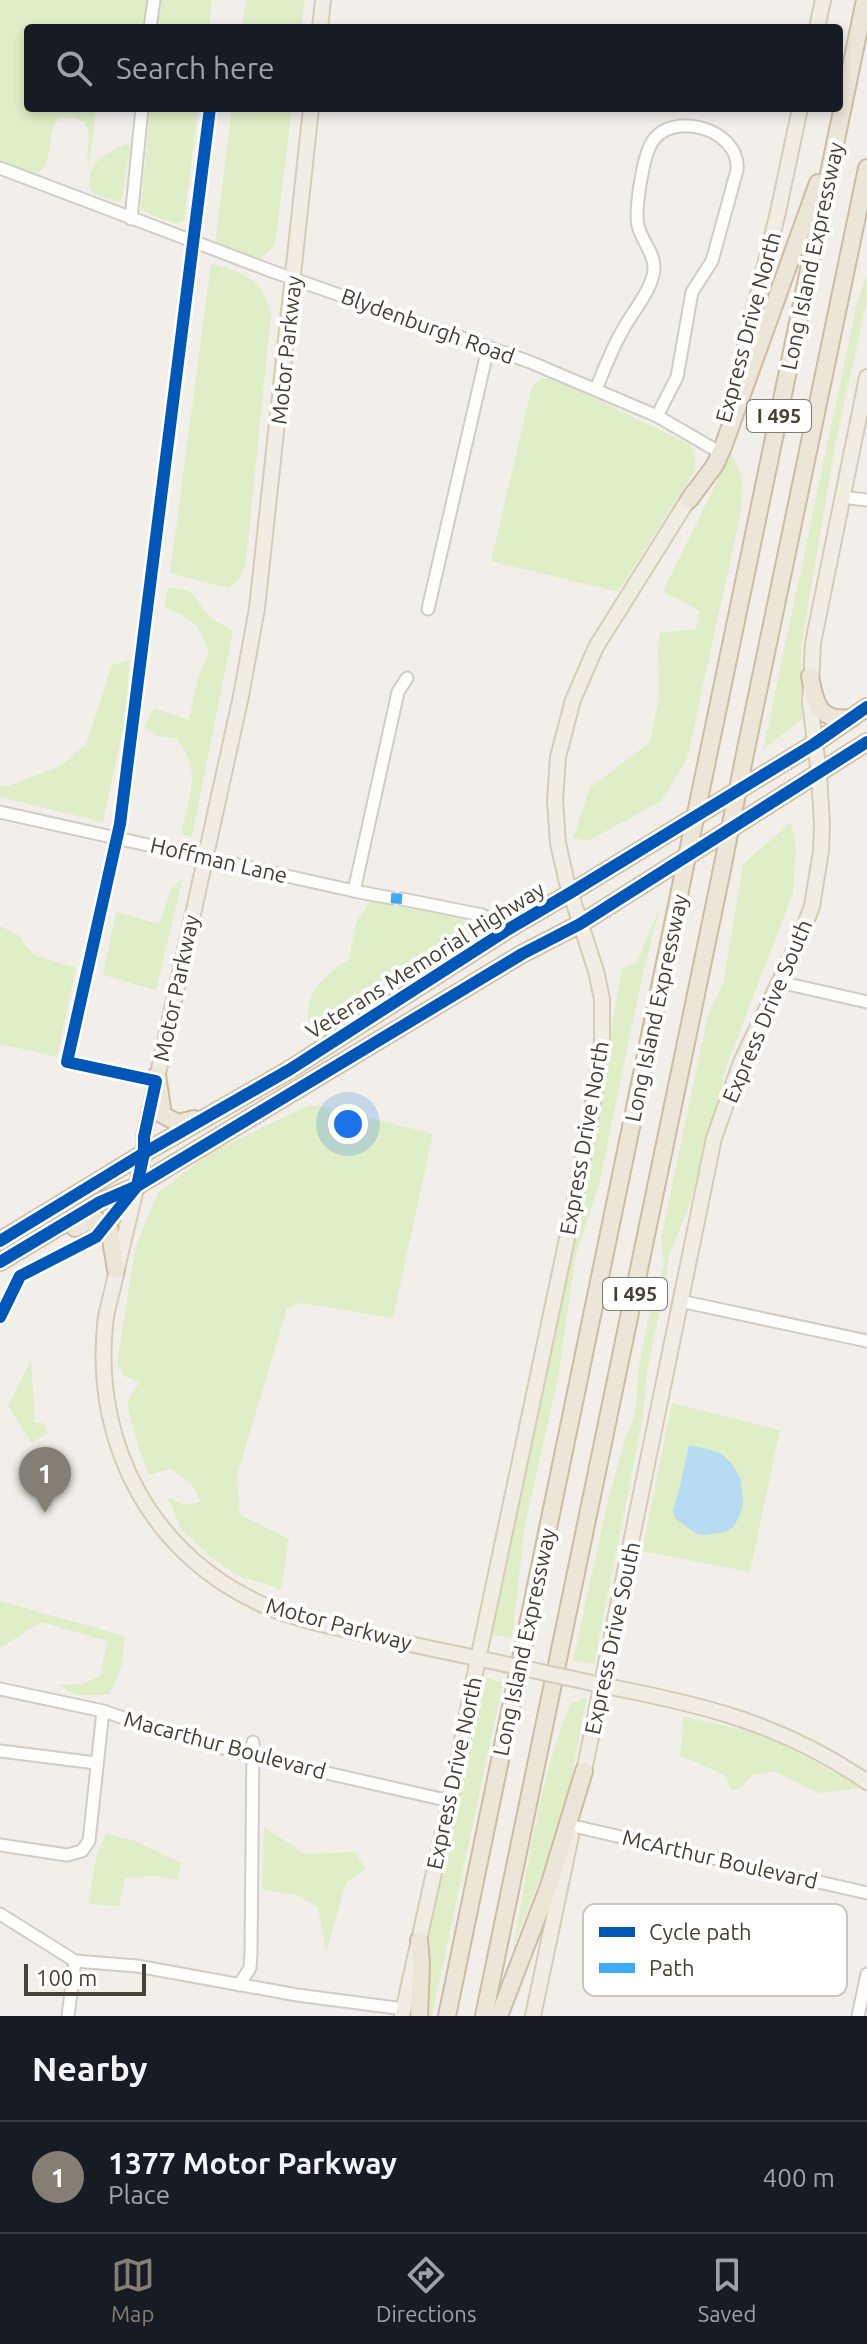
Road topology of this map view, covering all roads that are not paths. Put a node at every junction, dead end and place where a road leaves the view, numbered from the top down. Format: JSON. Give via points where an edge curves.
{"nodes":[{"id":1,"x":154,"y":0,"type":"edge"},
{"id":2,"x":323,"y":0,"type":"edge"},
{"id":3,"x":823,"y":0,"type":"edge"},
{"id":4,"x":865,"y":0,"type":"edge"},
{"id":5,"x":151,"y":24,"type":"edge"},
{"id":6,"x":320,"y":24,"type":"edge"},
{"id":7,"x":818,"y":24,"type":"edge"},
{"id":8,"x":853,"y":57,"type":"junction"},
{"id":9,"x":843,"y":90,"type":"edge"},
{"id":10,"x":843,"y":105,"type":"edge"},
{"id":11,"x":142,"y":112,"type":"edge"},
{"id":12,"x":311,"y":112,"type":"edge"},
{"id":13,"x":799,"y":112,"type":"edge"},
{"id":14,"x":836,"y":112,"type":"edge"},
{"id":15,"x":842,"y":112,"type":"edge"},
{"id":16,"x":0,"y":168,"type":"edge"},
{"id":17,"x":867,"y":168,"type":"edge"},
{"id":18,"x":131,"y":219,"type":"junction"},
{"id":19,"x":294,"y":279,"type":"junction"},
{"id":20,"x":488,"y":348,"type":"junction"},
{"id":21,"x":867,"y":377,"type":"edge"},
{"id":22,"x":596,"y":389,"type":"junction"},
{"id":23,"x":657,"y":416,"type":"junction"},
{"id":24,"x":714,"y":449,"type":"junction"},
{"id":25,"x":842,"y":497,"type":"junction"},
{"id":26,"x":689,"y":500,"type":"junction"},
{"id":27,"x":867,"y":500,"type":"edge"},
{"id":28,"x":428,"y":609,"type":"dead end"},
{"id":29,"x":810,"y":676,"type":"junction"},
{"id":30,"x":407,"y":678,"type":"dead end"},
{"id":31,"x":867,"y":707,"type":"edge"},
{"id":32,"x":852,"y":718,"type":"junction"},
{"id":33,"x":867,"y":742,"type":"edge"},
{"id":34,"x":814,"y":744,"type":"junction"},
{"id":35,"x":819,"y":774,"type":"junction"},
{"id":36,"x":0,"y":812,"type":"edge"},
{"id":37,"x":205,"y":857,"type":"junction"},
{"id":38,"x":354,"y":891,"type":"junction"},
{"id":39,"x":570,"y":893,"type":"junction"},
{"id":40,"x":580,"y":924,"type":"junction"},
{"id":41,"x":507,"y":930,"type":"junction"},
{"id":42,"x":779,"y":982,"type":"junction"},
{"id":43,"x":867,"y":1002,"type":"edge"},
{"id":44,"x":157,"y":1075,"type":"junction"},
{"id":45,"x":253,"y":1090,"type":"junction"},
{"id":46,"x":144,"y":1153,"type":"junction"},
{"id":47,"x":137,"y":1186,"type":"junction"},
{"id":48,"x":0,"y":1241,"type":"edge"},
{"id":49,"x":7,"y":1258,"type":"edge"},
{"id":50,"x":116,"y":1270,"type":"junction"},
{"id":51,"x":680,"y":1301,"type":"junction"},
{"id":52,"x":867,"y":1341,"type":"edge"},
{"id":53,"x":482,"y":1660,"type":"junction"},
{"id":54,"x":597,"y":1684,"type":"junction"},
{"id":55,"x":0,"y":1689,"type":"edge"},
{"id":56,"x":103,"y":1711,"type":"junction"},
{"id":57,"x":253,"y":1742,"type":"dead end"},
{"id":58,"x":0,"y":1751,"type":"edge"},
{"id":59,"x":252,"y":1756,"type":"junction"},
{"id":60,"x":96,"y":1763,"type":"junction"},
{"id":61,"x":584,"y":1771,"type":"junction"},
{"id":62,"x":867,"y":1782,"type":"edge"},
{"id":63,"x":450,"y":1801,"type":"junction"},
{"id":64,"x":573,"y":1826,"type":"junction"},
{"id":65,"x":0,"y":1845,"type":"edge"},
{"id":66,"x":867,"y":1893,"type":"edge"},
{"id":67,"x":0,"y":1914,"type":"edge"},
{"id":68,"x":419,"y":1940,"type":"joint"},
{"id":69,"x":75,"y":1961,"type":"junction"},
{"id":70,"x":867,"y":1974,"type":"edge"},
{"id":71,"x":239,"y":1985,"type":"junction"},
{"id":72,"x":408,"y":2014,"type":"edge"},
{"id":73,"x":68,"y":2016,"type":"edge"},
{"id":74,"x":447,"y":2016,"type":"edge"},
{"id":75,"x":484,"y":2016,"type":"edge"},
{"id":76,"x":499,"y":2016,"type":"edge"},
{"id":77,"x":533,"y":2016,"type":"edge"},
{"id":78,"x":858,"y":2016,"type":"edge"}],
"edges":[{"from":1,"to":5,"type":"street"},
{"from":2,"to":6,"type":"main road"},
{"from":3,"to":7,"type":"main road"},
{"from":4,"to":8,"type":"highway","name":"Long Island Expressway","number":"I 495"},
{"from":8,"to":9,"type":"highway"},
{"from":8,"to":10,"type":"highway","name":"Long Island Expressway","number":"I 495","bridge":true},
{"from":11,"to":18,"type":"street"},
{"from":12,"to":19,"type":"main road","name":"Motor Parkway"},
{"from":13,"to":24,"type":"main road","name":"Express Drive North","via":[[739,376]]},
{"from":14,"to":26,"type":"highway","via":[[813,198],[731,427],[715,465]]},
{"from":15,"to":74,"type":"highway","name":"Long Island Expressway","number":"I 495","bridge":true},
{"from":16,"to":18,"type":"street","name":"Blydenburgh Road"},
{"from":17,"to":75,"type":"highway","name":"Long Island Expressway","number":"I 495","bridge":true},
{"from":18,"to":19,"type":"street","name":"Blydenburgh Road"},
{"from":19,"to":20,"type":"street","name":"Blydenburgh Road"},
{"from":19,"to":37,"type":"main road","name":"Motor Parkway","via":[[257,608]]},
{"from":20,"to":22,"type":"street","name":"Blydenburgh Road"},
{"from":20,"to":28,"type":"street"},
{"from":21,"to":25,"type":"main road","name":"Express Drive South"},
{"from":22,"to":23,"type":"street","name":"Blydenburgh Road"},
{"from":22,"to":23,"type":"street","via":[[654,272],[636,221],[651,143],[675,126],[719,135],[734,149],[737,170],[712,261],[692,292],[677,377]]},
{"from":23,"to":24,"type":"street","name":"Blydenburgh Road"},
{"from":24,"to":26,"type":"main road","name":"Express Drive North"},
{"from":25,"to":27,"type":"street"},
{"from":25,"to":29,"type":"main road","name":"Express Drive South"},
{"from":26,"to":39,"type":"main road","name":"Express Drive North","via":[[606,630],[569,711],[555,801]]},
{"from":29,"to":32,"type":"highway","via":[[825,714]]},
{"from":29,"to":34,"type":"main road","name":"Express Drive South"},
{"from":30,"to":38,"type":"street","via":[[398,692]]},
{"from":31,"to":32,"type":"highway","name":"Veterans Memorial Highway"},
{"from":32,"to":34,"type":"highway","name":"Veterans Memorial Highway"},
{"from":33,"to":35,"type":"highway","name":"Veterans Memorial Highway"},
{"from":34,"to":35,"type":"main road","name":"Express Drive South"},
{"from":34,"to":39,"type":"highway","name":"Veterans Memorial Highway"},
{"from":35,"to":40,"type":"highway","name":"Veterans Memorial Highway"},
{"from":35,"to":42,"type":"main road","name":"Express Drive South","via":[[821,851],[812,906]]},
{"from":36,"to":37,"type":"street","name":"Hoffman Lane"},
{"from":37,"to":38,"type":"street","name":"Hoffman Lane"},
{"from":37,"to":44,"type":"main road","name":"Motor Parkway"},
{"from":38,"to":41,"type":"street","name":"Hoffman Lane","via":[[482,915]]},
{"from":39,"to":40,"type":"main road","name":"Express Drive North"},
{"from":39,"to":41,"type":"highway","name":"Veterans Memorial Highway"},
{"from":40,"to":47,"type":"highway","name":"Veterans Memorial Highway"},
{"from":40,"to":53,"type":"main road","name":"Express Drive North","via":[[602,999],[601,1053]]},
{"from":41,"to":45,"type":"highway","name":"Veterans Memorial Highway"},
{"from":42,"to":43,"type":"street"},
{"from":42,"to":51,"type":"main road","name":"Express Drive South","via":[[741,1062],[714,1138]]},
{"from":44,"to":45,"type":"highway","via":[[163,1115],[178,1123]]},
{"from":44,"to":46,"type":"main road","name":"Motor Parkway"},
{"from":45,"to":46,"type":"highway","name":"Veterans Memorial Highway"},
{"from":46,"to":47,"type":"main road","name":"Motor Parkway"},
{"from":46,"to":48,"type":"highway","name":"Veterans Memorial Highway"},
{"from":47,"to":49,"type":"highway","name":"Veterans Memorial Highway"},
{"from":47,"to":50,"type":"main road","name":"Motor Parkway"},
{"from":49,"to":50,"type":"highway","via":[[95,1219],[111,1231]]},
{"from":50,"to":53,"type":"main road","name":"Motor Parkway","via":[[105,1322],[109,1416],[123,1464],[164,1530],[230,1590],[271,1608]]},
{"from":51,"to":52,"type":"street"},
{"from":51,"to":54,"type":"main road","name":"Express Drive South"},
{"from":53,"to":54,"type":"main road","name":"Motor Parkway","bridge":true},
{"from":53,"to":63,"type":"main road","name":"Express Drive North"},
{"from":54,"to":61,"type":"main road","name":"Express Drive South"},
{"from":54,"to":62,"type":"main road","name":"Motor Parkway","via":[[747,1719],[818,1751]]},
{"from":55,"to":56,"type":"street","name":"Macarthur Boulevard"},
{"from":56,"to":59,"type":"street","name":"Macarthur Boulevard"},
{"from":56,"to":60,"type":"street"},
{"from":57,"to":59,"type":"street"},
{"from":58,"to":60,"type":"street"},
{"from":59,"to":63,"type":"street","name":"Macarthur Boulevard"},
{"from":59,"to":71,"type":"street","via":[[251,1954],[250,1968]]},
{"from":60,"to":65,"type":"street","via":[[89,1841],[82,1851],[67,1855]]},
{"from":61,"to":64,"type":"main road","name":"Express Drive South"},
{"from":61,"to":76,"type":"highway","via":[[549,1886]]},
{"from":63,"to":68,"type":"main road","name":"Express Drive North"},
{"from":64,"to":66,"type":"street","name":"McArthur Boulevard"},
{"from":64,"to":77,"type":"main road","name":"Express Drive South"},
{"from":67,"to":69,"type":"street"},
{"from":68,"to":72,"type":"highway","via":[[421,1964]]},
{"from":69,"to":71,"type":"street","via":[[160,1969]]},
{"from":69,"to":73,"type":"street"},
{"from":70,"to":78,"type":"street"},
{"from":71,"to":72,"type":"street"}]}
